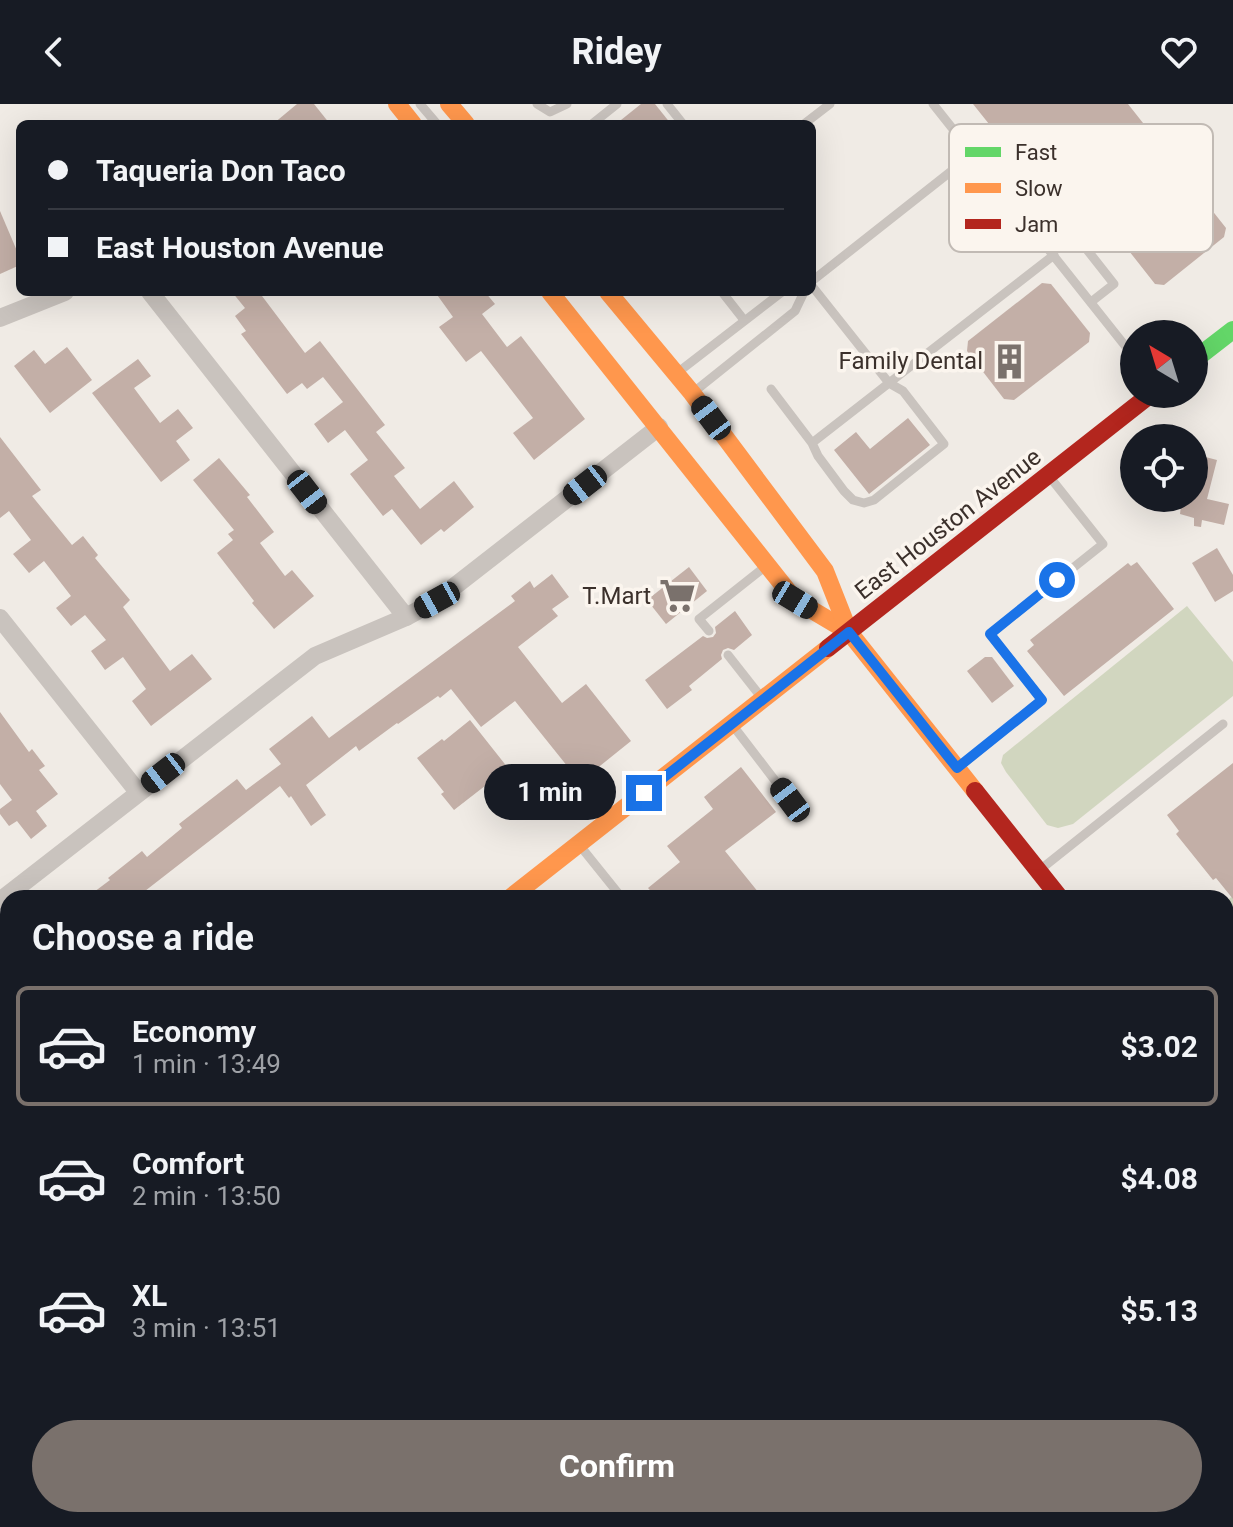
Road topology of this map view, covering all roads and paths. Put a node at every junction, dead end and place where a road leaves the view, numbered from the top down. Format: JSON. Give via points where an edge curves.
{"nodes":[{"id":1,"x":397,"y":104,"type":"edge"},
{"id":2,"x":420,"y":104,"type":"edge"},
{"id":3,"x":449,"y":104,"type":"edge"},
{"id":4,"x":537,"y":104,"type":"edge"},
{"id":5,"x":567,"y":104,"type":"edge"},
{"id":6,"x":617,"y":104,"type":"edge"},
{"id":7,"x":667,"y":104,"type":"edge"},
{"id":8,"x":830,"y":104,"type":"edge"},
{"id":9,"x":933,"y":104,"type":"edge"},
{"id":10,"x":410,"y":120,"type":"edge"},
{"id":11,"x":434,"y":120,"type":"edge"},
{"id":12,"x":463,"y":120,"type":"edge"},
{"id":13,"x":597,"y":120,"type":"edge"},
{"id":14,"x":680,"y":120,"type":"edge"},
{"id":15,"x":809,"y":120,"type":"edge"},
{"id":16,"x":949,"y":124,"type":"edge"},
{"id":17,"x":949,"y":173,"type":"edge"},
{"id":18,"x":1052,"y":252,"type":"edge"},
{"id":19,"x":1089,"y":252,"type":"edge"},
{"id":20,"x":1054,"y":255,"type":"junction"},
{"id":21,"x":816,"y":280,"type":"edge"},
{"id":22,"x":816,"y":288,"type":"edge"},
{"id":23,"x":55,"y":296,"type":"edge"},
{"id":24,"x":153,"y":296,"type":"edge"},
{"id":25,"x":553,"y":296,"type":"edge"},
{"id":26,"x":611,"y":296,"type":"edge"},
{"id":27,"x":725,"y":296,"type":"edge"},
{"id":28,"x":777,"y":296,"type":"edge"},
{"id":29,"x":802,"y":296,"type":"edge"},
{"id":30,"x":1091,"y":302,"type":"junction"},
{"id":31,"x":0,"y":318,"type":"edge"},
{"id":32,"x":744,"y":320,"type":"junction"},
{"id":33,"x":1233,"y":330,"type":"edge"},
{"id":34,"x":1120,"y":339,"type":"edge"},
{"id":35,"x":1208,"y":349,"type":"edge"},
{"id":36,"x":676,"y":374,"type":"junction"},
{"id":37,"x":889,"y":383,"type":"junction"},
{"id":38,"x":771,"y":389,"type":"dead end"},
{"id":39,"x":692,"y":393,"type":"junction"},
{"id":40,"x":1133,"y":408,"type":"edge"},
{"id":41,"x":659,"y":427,"type":"junction"},
{"id":42,"x":812,"y":443,"type":"junction"},
{"id":43,"x":1048,"y":475,"type":"junction"},
{"id":44,"x":768,"y":565,"type":"junction"},
{"id":45,"x":406,"y":617,"type":"junction"},
{"id":46,"x":0,"y":618,"type":"edge"},
{"id":47,"x":709,"y":631,"type":"dead end"},
{"id":48,"x":849,"y":632,"type":"junction"},
{"id":49,"x":728,"y":655,"type":"dead end"},
{"id":50,"x":763,"y":700,"type":"junction"},
{"id":51,"x":732,"y":724,"type":"junction"},
{"id":52,"x":1223,"y":724,"type":"dead end"},
{"id":53,"x":957,"y":768,"type":"junction"},
{"id":54,"x":138,"y":792,"type":"junction"},
{"id":55,"x":790,"y":800,"type":"dead end"},
{"id":56,"x":579,"y":844,"type":"junction"},
{"id":57,"x":1038,"y":871,"type":"junction"},
{"id":58,"x":14,"y":890,"type":"edge"},
{"id":59,"x":520,"y":890,"type":"edge"},
{"id":60,"x":616,"y":890,"type":"edge"},
{"id":61,"x":1053,"y":890,"type":"edge"}],
"edges":[{"from":1,"to":10,"type":"main road"},
{"from":2,"to":11,"type":"lane"},
{"from":3,"to":12,"type":"main road"},
{"from":4,"to":5,"type":"lane","via":[[550,112]]},
{"from":6,"to":13,"type":"lane"},
{"from":7,"to":14,"type":"lane"},
{"from":8,"to":15,"type":"lane"},
{"from":9,"to":16,"type":"lane"},
{"from":17,"to":21,"type":"lane"},
{"from":18,"to":20,"type":"lane"},
{"from":19,"to":30,"type":"lane","via":[[1114,284]]},
{"from":20,"to":30,"type":"lane"},
{"from":20,"to":37,"type":"lane"},
{"from":22,"to":37,"type":"lane"},
{"from":23,"to":31,"type":"street"},
{"from":24,"to":45,"type":"street"},
{"from":25,"to":41,"type":"main road"},
{"from":26,"to":36,"type":"main road"},
{"from":27,"to":32,"type":"lane"},
{"from":28,"to":32,"type":"lane"},
{"from":29,"to":39,"type":"lane","via":[[795,311]]},
{"from":30,"to":34,"type":"lane"},
{"from":32,"to":36,"type":"lane"},
{"from":33,"to":35,"type":"main road"},
{"from":36,"to":39,"type":"main road"},
{"from":37,"to":42,"type":"lane"},
{"from":37,"to":42,"type":"lane","via":[[903,391],[944,444],[874,500],[853,500]]},
{"from":38,"to":42,"type":"lane"},
{"from":39,"to":48,"type":"main road","via":[[825,571]]},
{"from":40,"to":43,"type":"main road","name":"East Houston Avenue"},
{"from":41,"to":44,"type":"main road"},
{"from":41,"to":45,"type":"street","via":[[437,600]]},
{"from":43,"to":48,"type":"main road","name":"East Houston Avenue"},
{"from":43,"to":53,"type":"lane","via":[[1103,544],[990,634],[1042,700]]},
{"from":44,"to":47,"type":"lane","via":[[699,619]]},
{"from":44,"to":48,"type":"main road","via":[[795,600]]},
{"from":45,"to":54,"type":"street","via":[[315,656]]},
{"from":46,"to":54,"type":"street"},
{"from":48,"to":50,"type":"main road","name":"East Houston Avenue"},
{"from":48,"to":53,"type":"main road"},
{"from":49,"to":50,"type":"lane"},
{"from":50,"to":51,"type":"main road","name":"East Houston Avenue"},
{"from":51,"to":55,"type":"lane"},
{"from":51,"to":56,"type":"main road","name":"East Houston Avenue"},
{"from":52,"to":57,"type":"lane"},
{"from":53,"to":57,"type":"main road"},
{"from":54,"to":58,"type":"street"},
{"from":56,"to":59,"type":"main road","name":"East Houston Avenue"},
{"from":56,"to":60,"type":"lane"},
{"from":57,"to":61,"type":"main road"}]}
